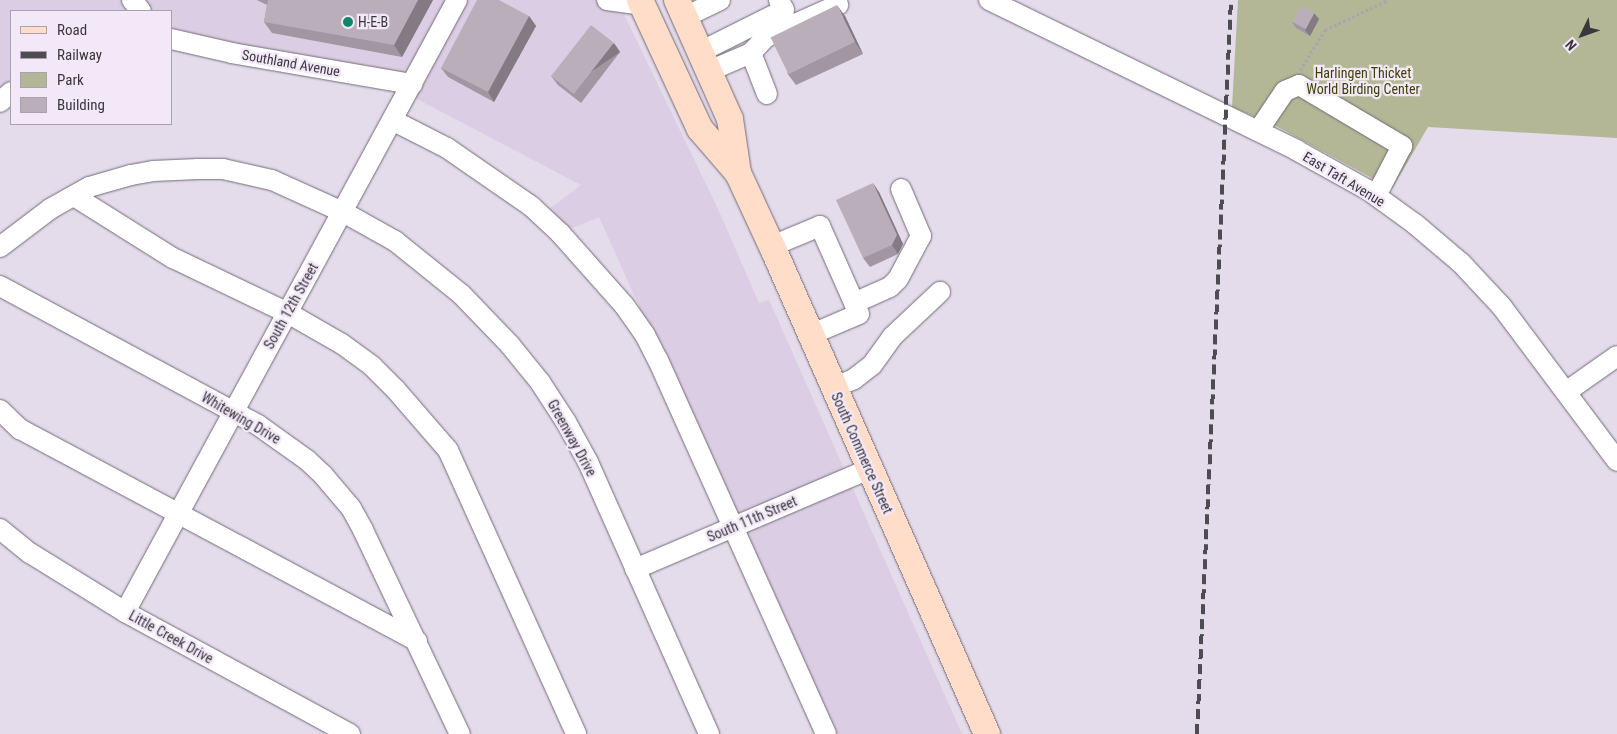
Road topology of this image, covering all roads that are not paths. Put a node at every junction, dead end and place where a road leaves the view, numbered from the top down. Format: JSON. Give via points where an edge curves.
{"nodes":[{"id":1,"x":132,"y":0,"type":"edge"},
{"id":2,"x":457,"y":0,"type":"edge"},
{"id":3,"x":607,"y":0,"type":"edge"},
{"id":4,"x":720,"y":0,"type":"edge"},
{"id":5,"x":779,"y":0,"type":"edge"},
{"id":6,"x":989,"y":0,"type":"edge"},
{"id":7,"x":641,"y":2,"type":"edge"},
{"id":8,"x":838,"y":5,"type":"edge"},
{"id":9,"x":681,"y":9,"type":"edge"},
{"id":10,"x":140,"y":10,"type":"edge"},
{"id":11,"x":172,"y":40,"type":"edge"},
{"id":12,"x":751,"y":53,"type":"junction"},
{"id":13,"x":705,"y":61,"type":"junction"},
{"id":14,"x":412,"y":84,"type":"junction"},
{"id":15,"x":10,"y":93,"type":"edge"},
{"id":16,"x":767,"y":94,"type":"dead end"},
{"id":17,"x":0,"y":102,"type":"edge"},
{"id":18,"x":392,"y":120,"type":"junction"},
{"id":19,"x":1258,"y":131,"type":"junction"},
{"id":20,"x":738,"y":173,"type":"junction"},
{"id":21,"x":901,"y":189,"type":"dead end"},
{"id":22,"x":74,"y":196,"type":"junction"},
{"id":23,"x":1376,"y":196,"type":"junction"},
{"id":24,"x":343,"y":212,"type":"junction"},
{"id":25,"x":772,"y":246,"type":"junction"},
{"id":26,"x":0,"y":247,"type":"edge"},
{"id":27,"x":0,"y":286,"type":"edge"},
{"id":28,"x":940,"y":292,"type":"dead end"},
{"id":29,"x":854,"y":303,"type":"junction"},
{"id":30,"x":288,"y":313,"type":"junction"},
{"id":31,"x":810,"y":335,"type":"junction"},
{"id":32,"x":1617,"y":356,"type":"edge"},
{"id":33,"x":833,"y":388,"type":"junction"},
{"id":34,"x":1566,"y":392,"type":"junction"},
{"id":35,"x":0,"y":410,"type":"edge"},
{"id":36,"x":233,"y":413,"type":"junction"},
{"id":37,"x":1617,"y":461,"type":"edge"},
{"id":38,"x":869,"y":469,"type":"junction"},
{"id":39,"x":178,"y":515,"type":"junction"},
{"id":40,"x":734,"y":528,"type":"junction"},
{"id":41,"x":0,"y":529,"type":"edge"},
{"id":42,"x":634,"y":569,"type":"junction"},
{"id":43,"x":125,"y":612,"type":"junction"},
{"id":44,"x":417,"y":640,"type":"junction"},
{"id":45,"x":324,"y":728,"type":"edge"},
{"id":46,"x":350,"y":734,"type":"edge"},
{"id":47,"x":460,"y":734,"type":"edge"},
{"id":48,"x":576,"y":734,"type":"edge"},
{"id":49,"x":709,"y":734,"type":"edge"},
{"id":50,"x":826,"y":734,"type":"edge"},
{"id":51,"x":987,"y":734,"type":"edge"}],
"edges":[{"from":1,"to":10,"type":"street"},
{"from":2,"to":14,"type":"street","name":"South 12th Street"},
{"from":3,"to":7,"type":"street"},
{"from":4,"to":9,"type":"street"},
{"from":5,"to":13,"type":"street","via":[[784,10]]},
{"from":6,"to":19,"type":"street","name":"East Taft Avenue"},
{"from":7,"to":20,"type":"main road","name":"South Commerce Street","via":[[700,129]]},
{"from":8,"to":12,"type":"street","via":[[766,37]]},
{"from":9,"to":13,"type":"main road","name":"South Commerce Street"},
{"from":11,"to":14,"type":"street","name":"Southland Avenue"},
{"from":12,"to":13,"type":"street"},
{"from":12,"to":16,"type":"street"},
{"from":13,"to":20,"type":"main road","name":"South Commerce Street","via":[[730,118]]},
{"from":14,"to":18,"type":"street","name":"South 12th Street"},
{"from":15,"to":17,"type":"street"},
{"from":18,"to":24,"type":"street","name":"South 12th Street"},
{"from":18,"to":40,"type":"street","via":[[447,148],[532,206],[624,305],[658,360]]},
{"from":19,"to":23,"type":"street","name":"East Taft Avenue"},
{"from":19,"to":23,"type":"street","via":[[1284,91],[1299,85],[1402,146]]},
{"from":20,"to":25,"type":"main road","name":"South Commerce Street"},
{"from":21,"to":29,"type":"street","via":[[922,236],[898,279],[890,287]]},
{"from":22,"to":24,"type":"street","name":"Greenway Drive","via":[[131,175],[153,171],[222,169],[272,180]]},
{"from":22,"to":26,"type":"street","name":"Greenway Drive","via":[[50,209]]},
{"from":22,"to":30,"type":"street","via":[[173,258]]},
{"from":23,"to":34,"type":"street","name":"East Taft Avenue","via":[[1461,262],[1502,307]]},
{"from":24,"to":30,"type":"street","name":"South 12th Street"},
{"from":24,"to":42,"type":"street","name":"Greenway Drive","via":[[395,241],[461,294],[510,345],[540,382],[580,446]]},
{"from":25,"to":29,"type":"street","via":[[820,226]]},
{"from":25,"to":31,"type":"main road","name":"South Commerce Street"},
{"from":27,"to":36,"type":"street","name":"Whitewing Drive"},
{"from":28,"to":33,"type":"street","via":[[892,337],[872,365],[854,379]]},
{"from":29,"to":31,"type":"street","via":[[859,314]]},
{"from":30,"to":36,"type":"street","name":"South 12th Street"},
{"from":30,"to":48,"type":"street","via":[[342,344],[372,366],[448,450]]},
{"from":31,"to":33,"type":"main road","name":"South Commerce Street"},
{"from":32,"to":34,"type":"street"},
{"from":33,"to":38,"type":"main road","name":"South Commerce Street"},
{"from":34,"to":37,"type":"street","name":"East Taft Avenue"},
{"from":35,"to":39,"type":"street","via":[[20,429]]},
{"from":36,"to":39,"type":"street","name":"South 12th Street"},
{"from":36,"to":44,"type":"street","name":"Whitewing Drive","via":[[274,435],[307,460],[351,508]]},
{"from":38,"to":40,"type":"street","name":"South 11th Street"},
{"from":38,"to":51,"type":"main road","name":"South Commerce Street"},
{"from":39,"to":43,"type":"street","name":"South 12th Street"},
{"from":39,"to":44,"type":"street"},
{"from":40,"to":42,"type":"street","name":"South 11th Street"},
{"from":40,"to":50,"type":"street"},
{"from":41,"to":43,"type":"street","name":"Little Creek Drive","via":[[30,553]]},
{"from":42,"to":49,"type":"street","name":"Greenway Drive"},
{"from":43,"to":45,"type":"street","name":"Little Creek Drive"},
{"from":44,"to":47,"type":"street","name":"Whitewing Drive"},
{"from":45,"to":46,"type":"street","name":"Little Creek Drive"}]}
